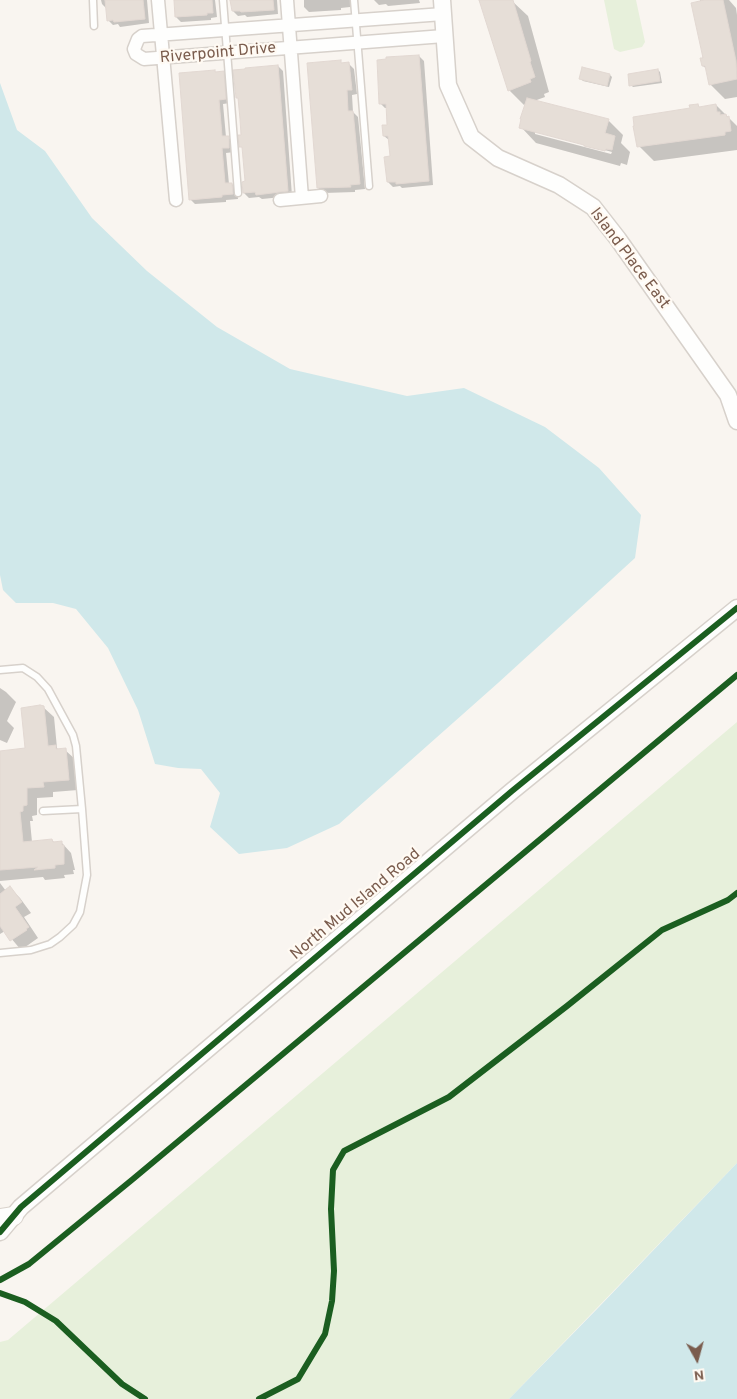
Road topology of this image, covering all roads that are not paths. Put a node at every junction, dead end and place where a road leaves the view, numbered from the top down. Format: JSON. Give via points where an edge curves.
{"nodes":[{"id":1,"x":93,"y":0,"type":"edge"},
{"id":2,"x":158,"y":0,"type":"edge"},
{"id":3,"x":223,"y":0,"type":"edge"},
{"id":4,"x":287,"y":0,"type":"edge"},
{"id":5,"x":354,"y":0,"type":"edge"},
{"id":6,"x":442,"y":7,"type":"edge"},
{"id":7,"x":356,"y":21,"type":"junction"},
{"id":8,"x":289,"y":25,"type":"junction"},
{"id":9,"x":94,"y":26,"type":"dead end"},
{"id":10,"x":225,"y":30,"type":"junction"},
{"id":11,"x":161,"y":35,"type":"junction"},
{"id":12,"x":444,"y":36,"type":"junction"},
{"id":13,"x":357,"y":43,"type":"junction"},
{"id":14,"x":291,"y":48,"type":"junction"},
{"id":15,"x":227,"y":53,"type":"junction"},
{"id":16,"x":163,"y":58,"type":"junction"},
{"id":17,"x":368,"y":186,"type":"dead end"},
{"id":18,"x":238,"y":193,"type":"dead end"},
{"id":19,"x":321,"y":196,"type":"dead end"},
{"id":20,"x":302,"y":198,"type":"junction"},
{"id":21,"x":176,"y":200,"type":"dead end"},
{"id":22,"x":280,"y":200,"type":"dead end"},
{"id":23,"x":737,"y":421,"type":"edge"},
{"id":24,"x":737,"y":608,"type":"edge"},
{"id":25,"x":0,"y":670,"type":"edge"},
{"id":26,"x":82,"y":809,"type":"junction"},
{"id":27,"x":43,"y":811,"type":"dead end"},
{"id":28,"x":0,"y":953,"type":"edge"},
{"id":29,"x":7,"y":1217,"type":"edge"},
{"id":30,"x":0,"y":1232,"type":"edge"}],
"edges":[{"from":1,"to":9,"type":"lane"},
{"from":2,"to":11,"type":"street"},
{"from":3,"to":10,"type":"lane"},
{"from":4,"to":8,"type":"street"},
{"from":5,"to":7,"type":"lane"},
{"from":6,"to":7,"type":"street","name":"Riverpoint Drive"},
{"from":6,"to":12,"type":"street","name":"Island Place East"},
{"from":7,"to":8,"type":"street","name":"Riverpoint Drive"},
{"from":7,"to":13,"type":"lane"},
{"from":8,"to":10,"type":"street","name":"Riverpoint Drive"},
{"from":8,"to":14,"type":"street"},
{"from":10,"to":11,"type":"street","name":"Riverpoint Drive"},
{"from":10,"to":15,"type":"lane"},
{"from":11,"to":16,"type":"street"},
{"from":11,"to":16,"type":"street","name":"Riverpoint Drive","via":[[142,36],[134,49],[144,60]]},
{"from":12,"to":13,"type":"street","name":"Riverpoint Drive"},
{"from":12,"to":23,"type":"street","name":"Island Place East","via":[[448,85],[470,137],[498,158],[559,185],[592,207],[728,395]]},
{"from":13,"to":14,"type":"street","name":"Riverpoint Drive"},
{"from":13,"to":17,"type":"lane"},
{"from":14,"to":15,"type":"street","name":"Riverpoint Drive"},
{"from":14,"to":20,"type":"street"},
{"from":15,"to":16,"type":"street","name":"Riverpoint Drive"},
{"from":15,"to":18,"type":"lane"},
{"from":16,"to":21,"type":"street"},
{"from":19,"to":20,"type":"street"},
{"from":20,"to":22,"type":"street"},
{"from":24,"to":29,"type":"street","name":"North Mud Island Road","via":[[512,791]]},
{"from":25,"to":26,"type":"lane","via":[[23,668],[48,689],[73,735]]},
{"from":26,"to":27,"type":"lane"},
{"from":26,"to":28,"type":"lane","via":[[88,875],[80,912],[73,925],[50,944],[31,950]]},
{"from":29,"to":30,"type":"street","name":"North Mud Island Road"}]}
